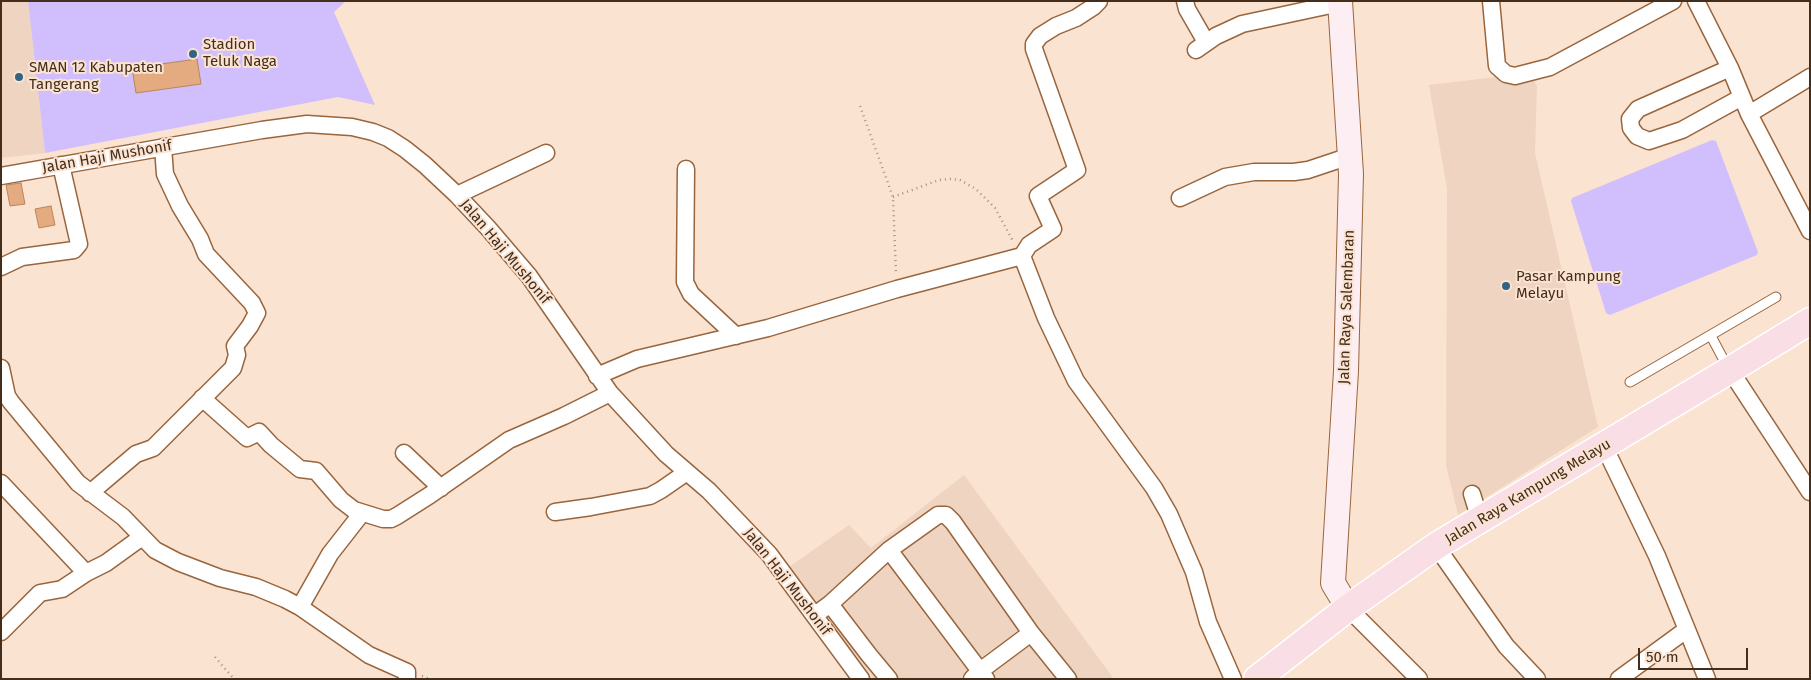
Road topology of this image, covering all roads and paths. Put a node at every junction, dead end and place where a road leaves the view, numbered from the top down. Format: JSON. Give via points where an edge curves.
{"nodes":[{"id":1,"x":1099,"y":1,"type":"edge"},
{"id":2,"x":1185,"y":1,"type":"edge"},
{"id":3,"x":1491,"y":1,"type":"edge"},
{"id":4,"x":1673,"y":1,"type":"edge"},
{"id":5,"x":1696,"y":1,"type":"edge"},
{"id":6,"x":1340,"y":2,"type":"edge"},
{"id":7,"x":1730,"y":68,"type":"junction"},
{"id":8,"x":1810,"y":77,"type":"edge"},
{"id":9,"x":1742,"y":97,"type":"junction"},
{"id":10,"x":860,"y":106,"type":"dead end"},
{"id":11,"x":1749,"y":114,"type":"junction"},
{"id":12,"x":162,"y":147,"type":"junction"},
{"id":13,"x":546,"y":153,"type":"dead end"},
{"id":14,"x":1350,"y":156,"type":"junction"},
{"id":15,"x":61,"y":165,"type":"junction"},
{"id":16,"x":686,"y":169,"type":"dead end"},
{"id":17,"x":1,"y":176,"type":"edge"},
{"id":18,"x":457,"y":195,"type":"junction"},
{"id":19,"x":893,"y":197,"type":"junction"},
{"id":20,"x":1180,"y":198,"type":"dead end"},
{"id":21,"x":1810,"y":232,"type":"edge"},
{"id":22,"x":1022,"y":256,"type":"junction"},
{"id":23,"x":1,"y":267,"type":"edge"},
{"id":24,"x":897,"y":289,"type":"junction"},
{"id":25,"x":1776,"y":296,"type":"dead end"},
{"id":26,"x":1810,"y":320,"type":"edge"},
{"id":27,"x":736,"y":336,"type":"junction"},
{"id":28,"x":1711,"y":336,"type":"junction"},
{"id":29,"x":1,"y":368,"type":"edge"},
{"id":30,"x":1730,"y":370,"type":"junction"},
{"id":31,"x":598,"y":376,"type":"junction"},
{"id":32,"x":1630,"y":382,"type":"dead end"},
{"id":33,"x":610,"y":393,"type":"junction"},
{"id":34,"x":202,"y":398,"type":"junction"},
{"id":35,"x":1604,"y":446,"type":"junction"},
{"id":36,"x":404,"y":453,"type":"dead end"},
{"id":37,"x":687,"y":472,"type":"junction"},
{"id":38,"x":1,"y":483,"type":"edge"},
{"id":39,"x":441,"y":488,"type":"junction"},
{"id":40,"x":1810,"y":492,"type":"edge"},
{"id":41,"x":90,"y":493,"type":"junction"},
{"id":42,"x":1472,"y":494,"type":"dead end"},
{"id":43,"x":555,"y":512,"type":"dead end"},
{"id":44,"x":362,"y":513,"type":"junction"},
{"id":45,"x":1480,"y":520,"type":"junction"},
{"id":46,"x":142,"y":537,"type":"junction"},
{"id":47,"x":1436,"y":546,"type":"junction"},
{"id":48,"x":889,"y":550,"type":"junction"},
{"id":49,"x":86,"y":573,"type":"junction"},
{"id":50,"x":830,"y":604,"type":"junction"},
{"id":51,"x":300,"y":608,"type":"junction"},
{"id":52,"x":1348,"y":608,"type":"junction"},
{"id":53,"x":815,"y":615,"type":"junction"},
{"id":54,"x":1686,"y":630,"type":"junction"},
{"id":55,"x":1,"y":632,"type":"edge"},
{"id":56,"x":1031,"y":633,"type":"junction"},
{"id":57,"x":215,"y":658,"type":"dead end"},
{"id":58,"x":1269,"y":675,"type":"edge"},
{"id":59,"x":979,"y":676,"type":"edge"},
{"id":60,"x":234,"y":679,"type":"edge"},
{"id":61,"x":407,"y":679,"type":"edge"},
{"id":62,"x":861,"y":679,"type":"edge"},
{"id":63,"x":889,"y":679,"type":"edge"},
{"id":64,"x":1068,"y":679,"type":"edge"},
{"id":65,"x":1233,"y":679,"type":"edge"},
{"id":66,"x":1419,"y":679,"type":"edge"},
{"id":67,"x":1537,"y":679,"type":"edge"},
{"id":68,"x":1619,"y":679,"type":"edge"},
{"id":69,"x":1707,"y":679,"type":"edge"}],
"edges":[{"from":1,"to":22,"type":"street","via":[[1082,14],[1040,36],[1034,44],[1077,170],[1038,196],[1053,230],[1029,245]]},
{"from":2,"to":6,"type":"street","via":[[1201,46],[1242,24]]},
{"from":3,"to":4,"type":"street","via":[[1497,66],[1506,74],[1515,76],[1550,67]]},
{"from":5,"to":7,"type":"street"},
{"from":6,"to":14,"type":"main road","name":"Jalan Raya Salembaran"},
{"from":7,"to":9,"type":"street"},
{"from":7,"to":9,"type":"street","via":[[1638,109],[1630,119],[1631,128],[1637,136],[1650,141],[1682,130]]},
{"from":8,"to":11,"type":"street"},
{"from":9,"to":11,"type":"street"},
{"from":10,"to":19,"type":"path"},
{"from":11,"to":21,"type":"street"},
{"from":12,"to":15,"type":"street","name":"Jalan Haji Mushonif"},
{"from":12,"to":18,"type":"street","name":"Jalan Haji Mushonif","via":[[307,124],[352,127],[373,132],[405,149]]},
{"from":12,"to":34,"type":"street","via":[[166,174],[206,254],[257,312],[235,346],[237,355],[233,368]]},
{"from":13,"to":18,"type":"street"},
{"from":14,"to":20,"type":"street","via":[[1308,170],[1254,172],[1225,177]]},
{"from":14,"to":52,"type":"main road","name":"Jalan Raya Salembaran","via":[[1346,370],[1333,583]]},
{"from":15,"to":17,"type":"street","name":"Jalan Haji Mushonif"},
{"from":15,"to":23,"type":"street","via":[[79,244],[74,250],[22,257]]},
{"from":16,"to":27,"type":"street","via":[[685,282],[691,294]]},
{"from":18,"to":31,"type":"street","name":"Jalan Haji Mushonif","via":[[528,276]]},
{"from":19,"to":22,"type":"path","via":[[939,180],[968,184],[994,208]]},
{"from":19,"to":24,"type":"path"},
{"from":22,"to":24,"type":"street"},
{"from":22,"to":65,"type":"street","via":[[1046,318],[1076,381],[1154,488],[1169,514],[1194,572],[1208,622]]},
{"from":24,"to":27,"type":"street"},
{"from":25,"to":28,"type":"lane"},
{"from":26,"to":30,"type":"main road","name":"Jalan Raya Kampung Melayu"},
{"from":27,"to":31,"type":"street","via":[[637,359]]},
{"from":28,"to":30,"type":"lane"},
{"from":28,"to":32,"type":"lane"},
{"from":29,"to":41,"type":"street","via":[[11,402],[78,483]]},
{"from":30,"to":35,"type":"main road","name":"Jalan Raya Kampung Melayu"},
{"from":30,"to":40,"type":"street"},
{"from":31,"to":33,"type":"street","name":"Jalan Haji Mushonif"},
{"from":33,"to":37,"type":"street","name":"Jalan Haji Mushonif","via":[[656,444]]},
{"from":33,"to":39,"type":"street","via":[[509,440]]},
{"from":34,"to":41,"type":"street","via":[[153,448],[136,454]]},
{"from":34,"to":44,"type":"street","via":[[247,438],[258,432],[300,469],[316,471],[345,504]]},
{"from":35,"to":45,"type":"main road","name":"Jalan Raya Kampung Melayu"},
{"from":35,"to":54,"type":"street","via":[[1657,556]]},
{"from":36,"to":39,"type":"street"},
{"from":37,"to":43,"type":"street","via":[[650,496]]},
{"from":37,"to":53,"type":"street","name":"Jalan Haji Mushonif","via":[[769,554]]},
{"from":38,"to":49,"type":"street"},
{"from":39,"to":44,"type":"street","via":[[391,519]]},
{"from":41,"to":46,"type":"street","via":[[109,505]]},
{"from":42,"to":45,"type":"street"},
{"from":44,"to":51,"type":"street","via":[[330,554]]},
{"from":45,"to":47,"type":"main road","name":"Jalan Raya Kampung Melayu"},
{"from":46,"to":49,"type":"street"},
{"from":46,"to":51,"type":"street","via":[[155,550],[178,562],[256,587]]},
{"from":47,"to":52,"type":"main road","name":"Jalan Raya Kampung Melayu"},
{"from":47,"to":67,"type":"street","via":[[1506,646]]},
{"from":48,"to":50,"type":"street"},
{"from":48,"to":56,"type":"street","via":[[938,515],[946,515]]},
{"from":48,"to":59,"type":"street"},
{"from":49,"to":55,"type":"street","via":[[62,589],[40,593]]},
{"from":50,"to":53,"type":"street"},
{"from":50,"to":63,"type":"street"},
{"from":51,"to":61,"type":"street","via":[[369,655],[408,672]]},
{"from":52,"to":58,"type":"main road","name":"Jalan Raya Kampung Melayu"},
{"from":52,"to":66,"type":"street"},
{"from":53,"to":62,"type":"street","name":"Jalan Haji Mushonif"},
{"from":54,"to":68,"type":"street"},
{"from":54,"to":69,"type":"street"},
{"from":56,"to":59,"type":"street"},
{"from":56,"to":64,"type":"street"},
{"from":57,"to":60,"type":"path"}]}
